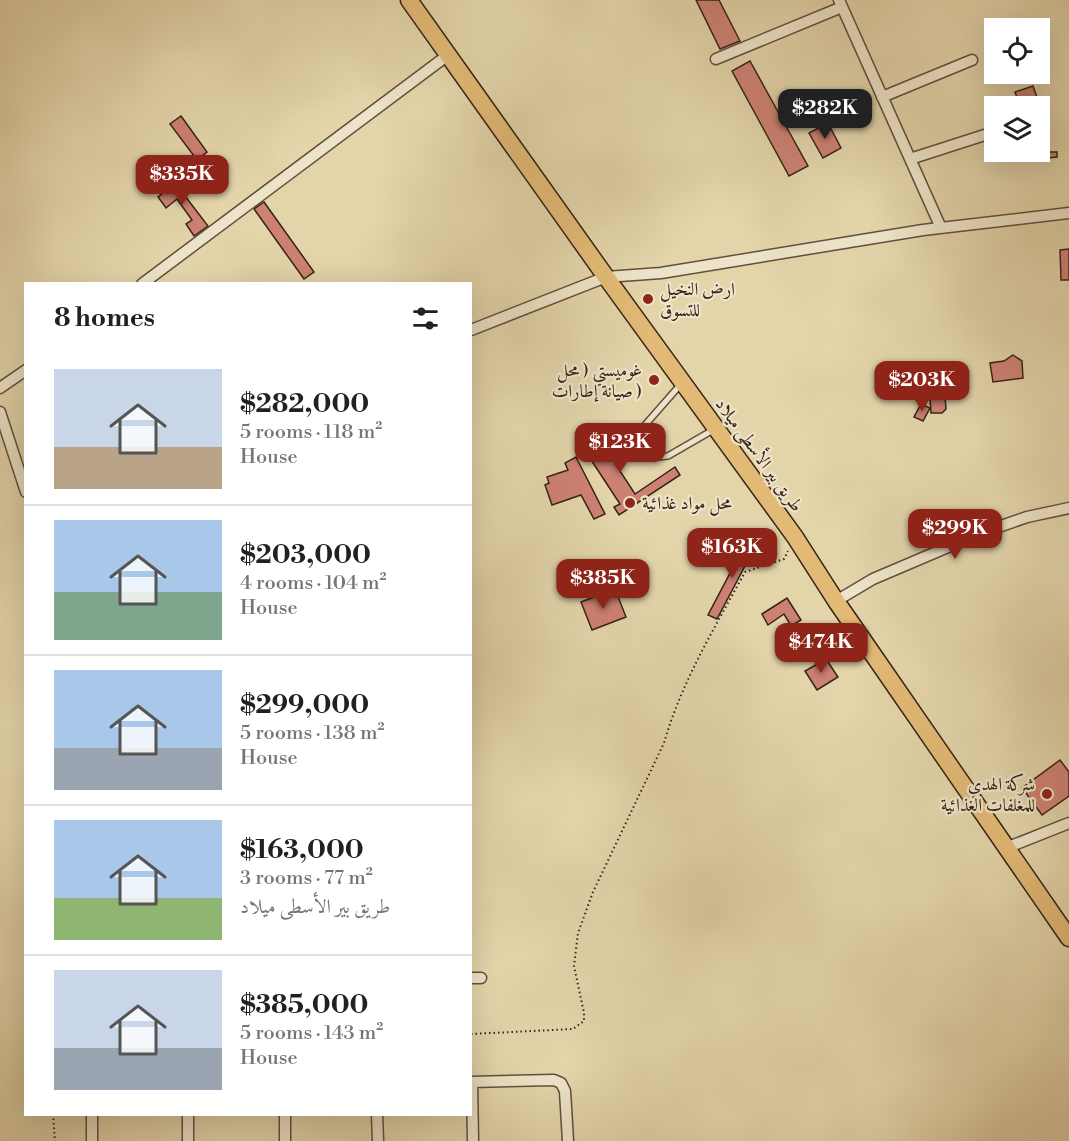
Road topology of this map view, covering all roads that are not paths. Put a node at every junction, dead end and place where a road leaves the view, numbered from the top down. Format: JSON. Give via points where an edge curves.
{"nodes":[{"id":1,"x":409,"y":0,"type":"edge"},
{"id":2,"x":841,"y":3,"type":"edge"},
{"id":3,"x":448,"y":55,"type":"junction"},
{"id":4,"x":716,"y":59,"type":"dead end"},
{"id":5,"x":972,"y":60,"type":"dead end"},
{"id":6,"x":882,"y":97,"type":"junction"},
{"id":7,"x":984,"y":135,"type":"edge"},
{"id":8,"x":910,"y":159,"type":"junction"},
{"id":9,"x":1069,"y":213,"type":"edge"},
{"id":10,"x":941,"y":228,"type":"junction"},
{"id":11,"x":606,"y":277,"type":"junction"},
{"id":12,"x":145,"y":282,"type":"edge"},
{"id":13,"x":472,"y":330,"type":"edge"},
{"id":14,"x":24,"y":371,"type":"edge"},
{"id":15,"x":682,"y":382,"type":"junction"},
{"id":16,"x":0,"y":388,"type":"edge"},
{"id":17,"x":0,"y":412,"type":"edge"},
{"id":18,"x":716,"y":429,"type":"junction"},
{"id":19,"x":24,"y":486,"type":"edge"},
{"id":20,"x":1069,"y":508,"type":"edge"},
{"id":21,"x":836,"y":601,"type":"junction"},
{"id":22,"x":1069,"y":822,"type":"edge"},
{"id":23,"x":1006,"y":848,"type":"junction"},
{"id":24,"x":1069,"y":938,"type":"edge"},
{"id":25,"x":472,"y":1082,"type":"edge"},
{"id":26,"x":472,"y":1112,"type":"edge"},
{"id":27,"x":92,"y":1116,"type":"edge"},
{"id":28,"x":188,"y":1116,"type":"edge"},
{"id":29,"x":285,"y":1116,"type":"edge"},
{"id":30,"x":377,"y":1116,"type":"edge"},
{"id":31,"x":92,"y":1141,"type":"edge"},
{"id":32,"x":188,"y":1141,"type":"edge"},
{"id":33,"x":285,"y":1141,"type":"edge"},
{"id":34,"x":378,"y":1141,"type":"edge"},
{"id":35,"x":473,"y":1141,"type":"edge"},
{"id":36,"x":568,"y":1141,"type":"edge"}],
"edges":[{"from":1,"to":3,"type":"main road","name":"طريق بير الأسطى ميلاد"},
{"from":2,"to":4,"type":"street"},
{"from":2,"to":6,"type":"street"},
{"from":3,"to":11,"type":"main road","name":"طريق بير الأسطى ميلاد"},
{"from":3,"to":12,"type":"street"},
{"from":5,"to":6,"type":"street"},
{"from":6,"to":8,"type":"street"},
{"from":7,"to":8,"type":"street"},
{"from":8,"to":10,"type":"street"},
{"from":9,"to":10,"type":"street"},
{"from":10,"to":11,"type":"street","via":[[827,243],[661,273]]},
{"from":11,"to":13,"type":"street"},
{"from":11,"to":15,"type":"main road","name":"طريق بير الأسطى ميلاد"},
{"from":14,"to":16,"type":"street"},
{"from":15,"to":18,"type":"main road","name":"طريق بير الأسطى ميلاد"},
{"from":15,"to":18,"type":"lane","via":[[638,433],[640,452],[648,458],[668,456]]},
{"from":17,"to":19,"type":"street"},
{"from":18,"to":21,"type":"main road","name":"طريق بير الأسطى ميلاد"},
{"from":20,"to":21,"type":"street","via":[[981,532],[873,579]]},
{"from":21,"to":23,"type":"main road","name":"طريق بير الأسطى ميلاد"},
{"from":22,"to":23,"type":"street"},
{"from":23,"to":24,"type":"main road","name":"طريق بير الأسطى ميلاد"},
{"from":25,"to":36,"type":"street","via":[[561,1083],[565,1091]]},
{"from":26,"to":35,"type":"street"},
{"from":27,"to":31,"type":"street"},
{"from":28,"to":32,"type":"street"},
{"from":29,"to":33,"type":"street"},
{"from":30,"to":34,"type":"street"}]}
